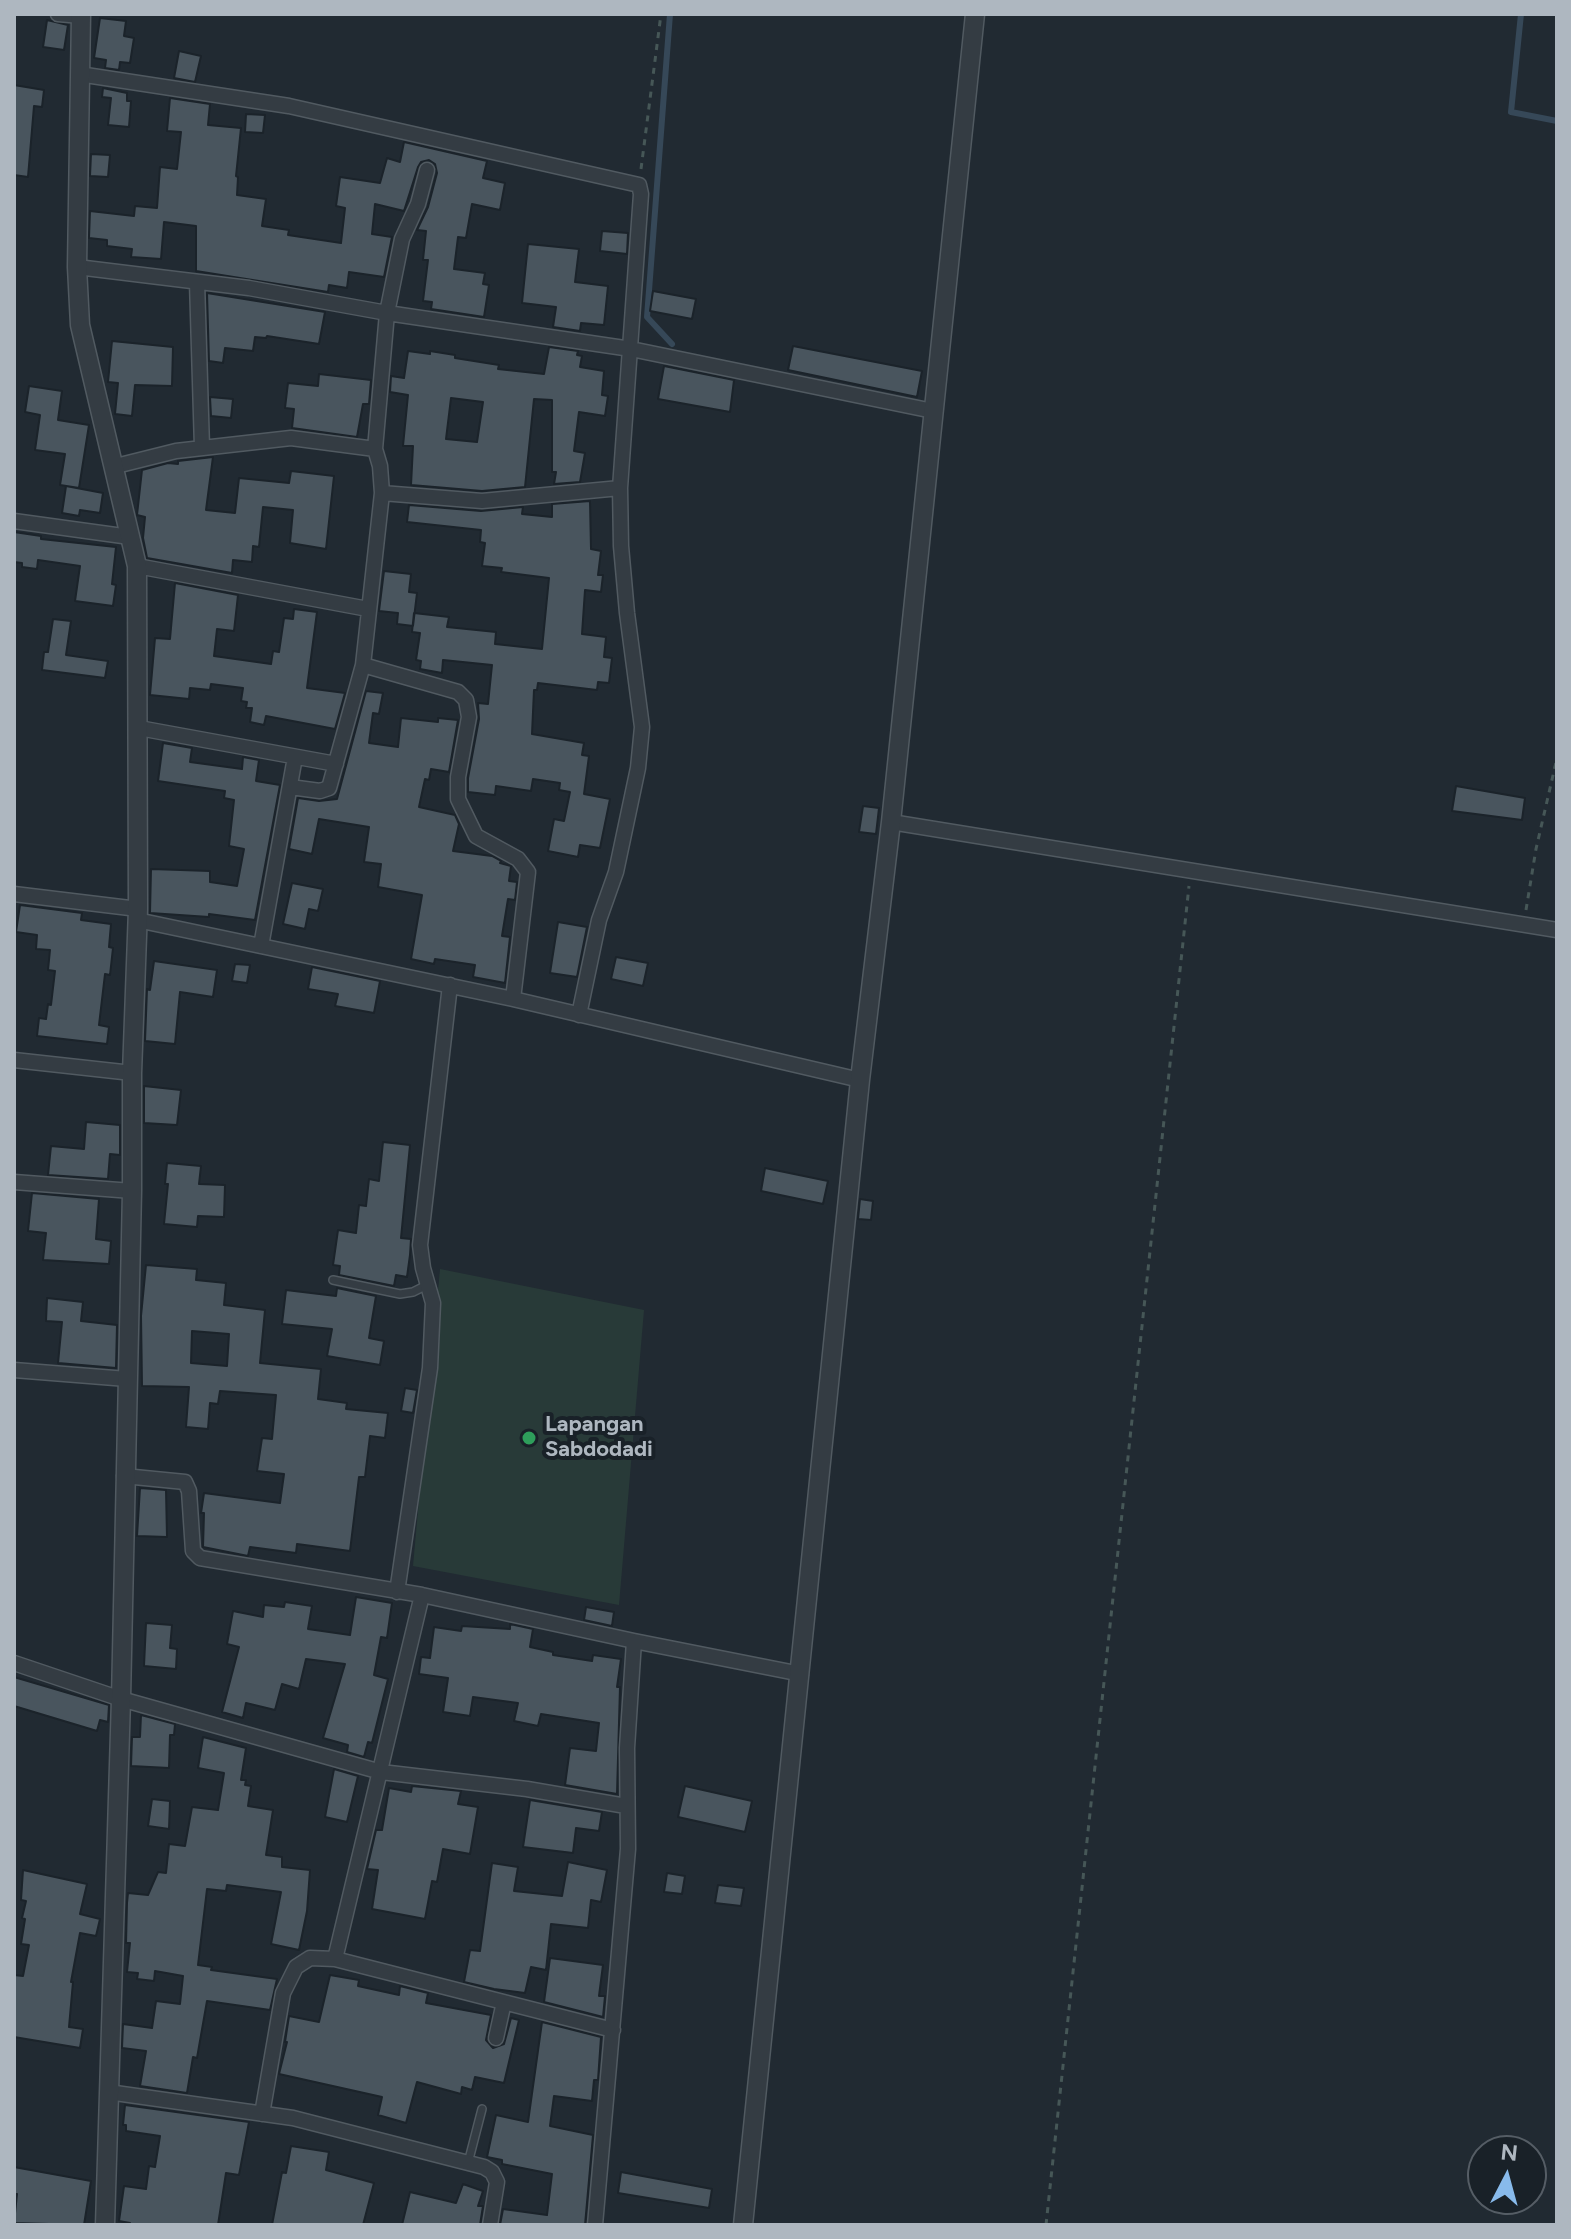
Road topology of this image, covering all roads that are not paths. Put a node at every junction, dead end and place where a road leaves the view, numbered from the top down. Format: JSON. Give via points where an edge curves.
{"nodes":[{"id":1,"x":58,"y":14,"type":"edge"},
{"id":2,"x":975,"y":14,"type":"edge"},
{"id":3,"x":81,"y":15,"type":"edge"},
{"id":4,"x":79,"y":74,"type":"junction"},
{"id":5,"x":427,"y":170,"type":"dead end"},
{"id":6,"x":77,"y":267,"type":"junction"},
{"id":7,"x":197,"y":282,"type":"junction"},
{"id":8,"x":387,"y":313,"type":"junction"},
{"id":9,"x":631,"y":349,"type":"junction"},
{"id":10,"x":933,"y":411,"type":"junction"},
{"id":11,"x":202,"y":448,"type":"junction"},
{"id":12,"x":375,"y":449,"type":"junction"},
{"id":13,"x":116,"y":466,"type":"junction"},
{"id":14,"x":620,"y":488,"type":"junction"},
{"id":15,"x":382,"y":493,"type":"junction"},
{"id":16,"x":14,"y":521,"type":"edge"},
{"id":17,"x":130,"y":537,"type":"junction"},
{"id":18,"x":137,"y":566,"type":"junction"},
{"id":19,"x":368,"y":609,"type":"junction"},
{"id":20,"x":363,"y":665,"type":"junction"},
{"id":21,"x":139,"y":728,"type":"junction"},
{"id":22,"x":295,"y":757,"type":"junction"},
{"id":23,"x":336,"y":764,"type":"junction"},
{"id":24,"x":290,"y":787,"type":"junction"},
{"id":25,"x":891,"y":822,"type":"junction"},
{"id":26,"x":14,"y":894,"type":"edge"},
{"id":27,"x":137,"y":914,"type":"junction"},
{"id":28,"x":1557,"y":930,"type":"edge"},
{"id":29,"x":261,"y":946,"type":"junction"},
{"id":30,"x":450,"y":985,"type":"junction"},
{"id":31,"x":513,"y":999,"type":"junction"},
{"id":32,"x":579,"y":1015,"type":"junction"},
{"id":33,"x":14,"y":1060,"type":"edge"},
{"id":34,"x":132,"y":1073,"type":"junction"},
{"id":35,"x":860,"y":1080,"type":"junction"},
{"id":36,"x":14,"y":1182,"type":"edge"},
{"id":37,"x":132,"y":1191,"type":"junction"},
{"id":38,"x":333,"y":1280,"type":"dead end"},
{"id":39,"x":429,"y":1284,"type":"junction"},
{"id":40,"x":14,"y":1370,"type":"edge"},
{"id":41,"x":127,"y":1379,"type":"junction"},
{"id":42,"x":124,"y":1476,"type":"junction"},
{"id":43,"x":397,"y":1592,"type":"junction"},
{"id":44,"x":422,"y":1595,"type":"junction"},
{"id":45,"x":634,"y":1641,"type":"junction"},
{"id":46,"x":14,"y":1663,"type":"edge"},
{"id":47,"x":801,"y":1674,"type":"junction"},
{"id":48,"x":121,"y":1699,"type":"junction"},
{"id":49,"x":381,"y":1772,"type":"junction"},
{"id":50,"x":626,"y":1806,"type":"junction"},
{"id":51,"x":335,"y":1959,"type":"junction"},
{"id":52,"x":504,"y":2002,"type":"junction"},
{"id":53,"x":613,"y":2030,"type":"junction"},
{"id":54,"x":496,"y":2038,"type":"dead end"},
{"id":55,"x":108,"y":2092,"type":"junction"},
{"id":56,"x":482,"y":2109,"type":"dead end"},
{"id":57,"x":262,"y":2114,"type":"junction"},
{"id":58,"x":468,"y":2163,"type":"junction"},
{"id":59,"x":105,"y":2225,"type":"edge"},
{"id":60,"x":490,"y":2225,"type":"edge"},
{"id":61,"x":595,"y":2225,"type":"edge"},
{"id":62,"x":743,"y":2225,"type":"edge"}],
"edges":[{"from":1,"to":3,"type":"street"},
{"from":2,"to":10,"type":"street"},
{"from":3,"to":4,"type":"street"},
{"from":4,"to":6,"type":"street"},
{"from":4,"to":9,"type":"street","via":[[289,106],[639,185]]},
{"from":5,"to":8,"type":"street","via":[[396,261]]},
{"from":6,"to":7,"type":"street"},
{"from":6,"to":13,"type":"street","via":[[80,325]]},
{"from":7,"to":8,"type":"street"},
{"from":7,"to":11,"type":"street"},
{"from":8,"to":9,"type":"street"},
{"from":8,"to":12,"type":"street"},
{"from":9,"to":10,"type":"street"},
{"from":9,"to":14,"type":"street"},
{"from":10,"to":25,"type":"street"},
{"from":11,"to":12,"type":"street","via":[[291,438]]},
{"from":11,"to":13,"type":"street"},
{"from":12,"to":15,"type":"street"},
{"from":13,"to":17,"type":"street"},
{"from":14,"to":15,"type":"street","via":[[482,501]]},
{"from":14,"to":32,"type":"street","via":[[626,600],[642,727],[616,872],[599,920]]},
{"from":15,"to":19,"type":"street"},
{"from":16,"to":17,"type":"street"},
{"from":17,"to":18,"type":"street"},
{"from":18,"to":19,"type":"street"},
{"from":18,"to":21,"type":"street"},
{"from":19,"to":20,"type":"street"},
{"from":20,"to":23,"type":"street"},
{"from":20,"to":31,"type":"street","via":[[458,692],[466,700],[469,717],[458,799],[476,836],[518,859],[528,872]]},
{"from":21,"to":22,"type":"street"},
{"from":21,"to":27,"type":"street"},
{"from":22,"to":23,"type":"street"},
{"from":22,"to":24,"type":"street"},
{"from":23,"to":24,"type":"street","via":[[326,790]]},
{"from":24,"to":29,"type":"street"},
{"from":25,"to":28,"type":"street"},
{"from":25,"to":35,"type":"street"},
{"from":26,"to":27,"type":"street"},
{"from":27,"to":29,"type":"street"},
{"from":27,"to":34,"type":"street"},
{"from":29,"to":30,"type":"street"},
{"from":30,"to":31,"type":"street"},
{"from":30,"to":39,"type":"street","via":[[420,1245]]},
{"from":31,"to":32,"type":"street"},
{"from":32,"to":35,"type":"street"},
{"from":33,"to":34,"type":"street"},
{"from":34,"to":37,"type":"street"},
{"from":35,"to":47,"type":"street"},
{"from":36,"to":37,"type":"street"},
{"from":37,"to":41,"type":"street"},
{"from":38,"to":39,"type":"lane","via":[[400,1294]]},
{"from":39,"to":43,"type":"street","via":[[430,1368]]},
{"from":40,"to":41,"type":"street"},
{"from":41,"to":42,"type":"street"},
{"from":42,"to":43,"type":"street","via":[[185,1482],[193,1551],[200,1558]]},
{"from":42,"to":48,"type":"street"},
{"from":43,"to":44,"type":"street"},
{"from":44,"to":45,"type":"street"},
{"from":44,"to":49,"type":"street"},
{"from":45,"to":47,"type":"street"},
{"from":45,"to":50,"type":"street"},
{"from":46,"to":48,"type":"street"},
{"from":47,"to":62,"type":"street"},
{"from":48,"to":49,"type":"street"},
{"from":48,"to":55,"type":"street"},
{"from":49,"to":50,"type":"street"},
{"from":49,"to":51,"type":"street"},
{"from":50,"to":53,"type":"street","via":[[628,1849]]},
{"from":51,"to":52,"type":"street"},
{"from":51,"to":57,"type":"street","via":[[310,1958],[288,1980]]},
{"from":52,"to":53,"type":"street"},
{"from":52,"to":54,"type":"street"},
{"from":53,"to":61,"type":"street"},
{"from":55,"to":57,"type":"street"},
{"from":55,"to":59,"type":"street"},
{"from":56,"to":58,"type":"lane"},
{"from":57,"to":58,"type":"street"},
{"from":58,"to":60,"type":"street","via":[[489,2169],[497,2182]]}]}
